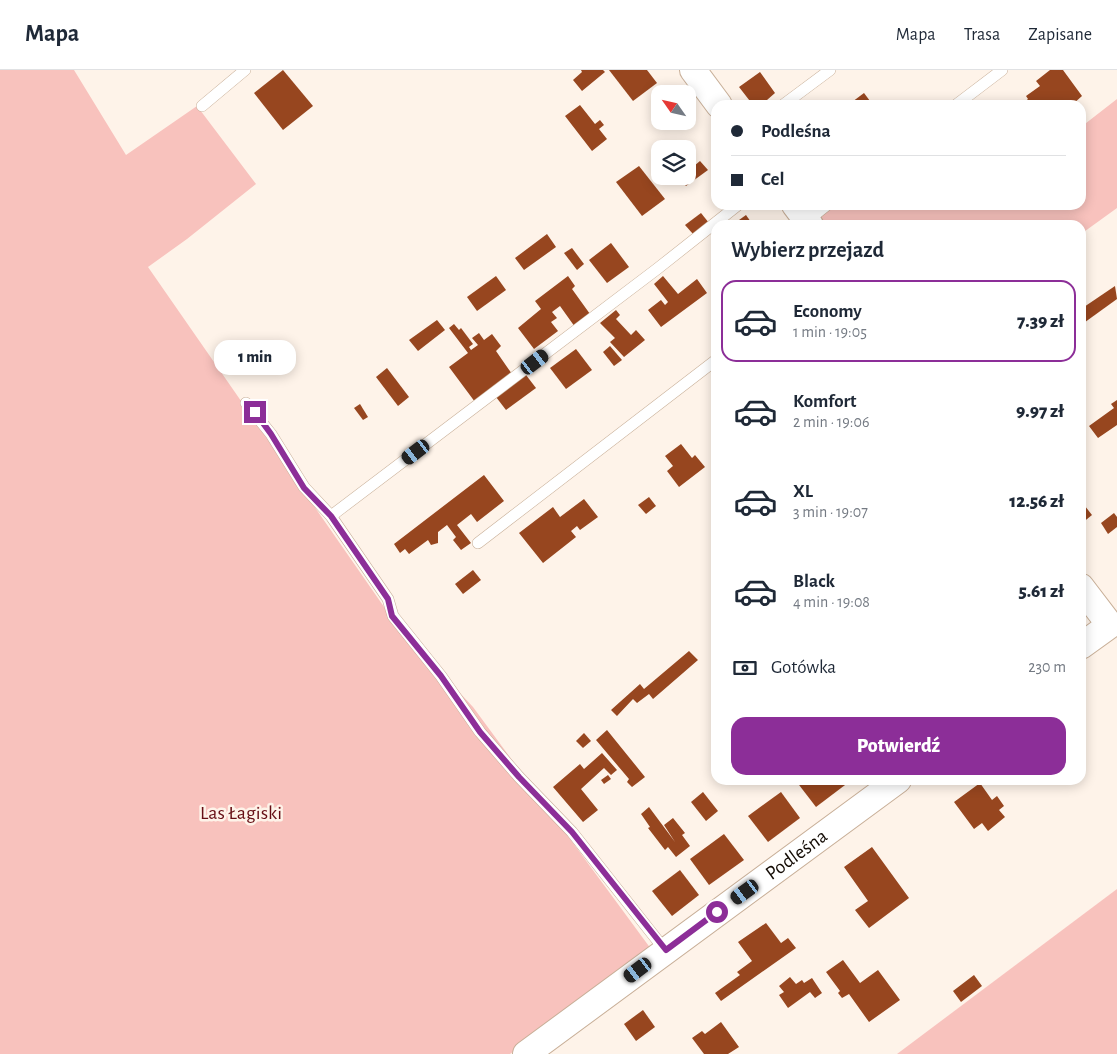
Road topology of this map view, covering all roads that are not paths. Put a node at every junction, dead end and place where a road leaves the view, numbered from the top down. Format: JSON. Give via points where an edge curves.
{"nodes":[{"id":1,"x":245,"y":70,"type":"edge"},
{"id":2,"x":693,"y":70,"type":"edge"},
{"id":3,"x":830,"y":70,"type":"edge"},
{"id":4,"x":1002,"y":70,"type":"edge"},
{"id":5,"x":715,"y":100,"type":"edge"},
{"id":6,"x":789,"y":100,"type":"edge"},
{"id":7,"x":963,"y":100,"type":"edge"},
{"id":8,"x":202,"y":106,"type":"dead end"},
{"id":9,"x":732,"y":210,"type":"edge"},
{"id":10,"x":719,"y":220,"type":"edge"},
{"id":11,"x":711,"y":226,"type":"edge"},
{"id":12,"x":711,"y":364,"type":"edge"},
{"id":13,"x":246,"y":402,"type":"dead end"},
{"id":14,"x":331,"y":516,"type":"junction"},
{"id":15,"x":478,"y":543,"type":"dead end"},
{"id":16,"x":1086,"y":594,"type":"edge"},
{"id":17,"x":1086,"y":642,"type":"edge"},
{"id":18,"x":891,"y":785,"type":"edge"},
{"id":19,"x":666,"y":950,"type":"junction"},
{"id":20,"x":526,"y":1054,"type":"edge"}],
"edges":[{"from":1,"to":8,"type":"lane"},
{"from":2,"to":5,"type":"street"},
{"from":3,"to":6,"type":"lane"},
{"from":4,"to":7,"type":"lane"},
{"from":9,"to":10,"type":"lane"},
{"from":11,"to":14,"type":"lane"},
{"from":12,"to":15,"type":"lane"},
{"from":13,"to":14,"type":"lane","via":[[271,434],[304,488]]},
{"from":14,"to":19,"type":"lane","via":[[388,599],[392,616],[441,676],[480,732],[572,832]]},
{"from":16,"to":17,"type":"street","via":[[1110,625]]},
{"from":18,"to":19,"type":"street","name":"Podleśna"},
{"from":19,"to":20,"type":"street","name":"Podleśna"}]}
